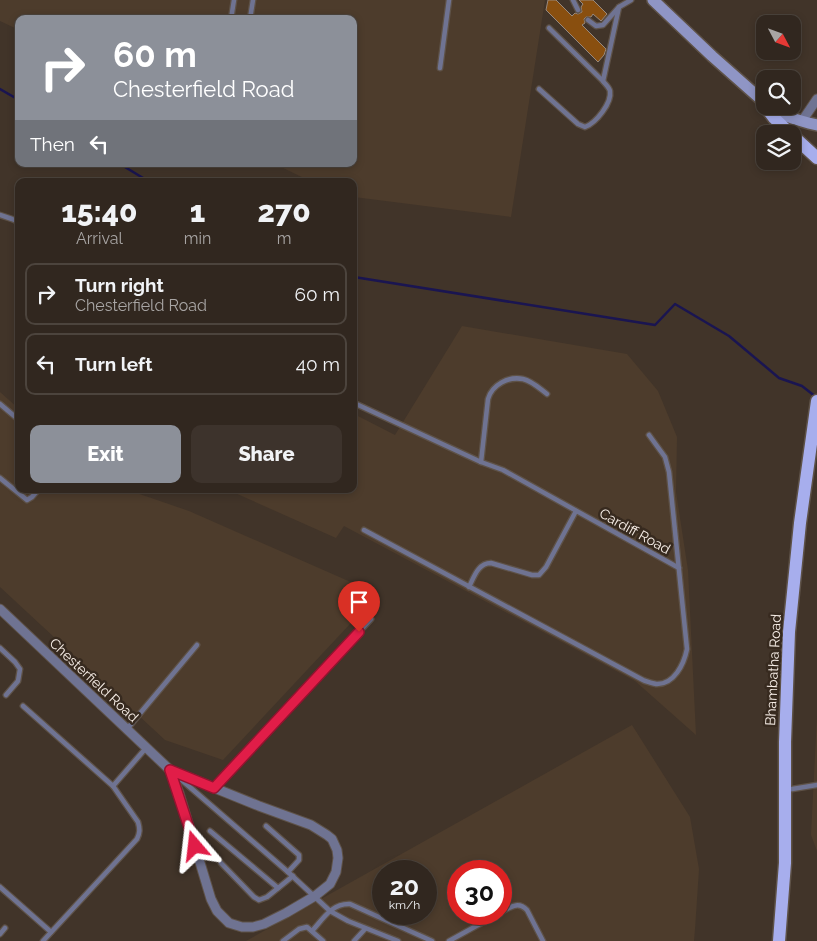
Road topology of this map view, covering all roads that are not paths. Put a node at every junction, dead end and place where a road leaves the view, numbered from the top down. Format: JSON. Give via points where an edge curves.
{"nodes":[{"id":1,"x":234,"y":0,"type":"edge"},
{"id":2,"x":253,"y":0,"type":"edge"},
{"id":3,"x":449,"y":0,"type":"edge"},
{"id":4,"x":573,"y":0,"type":"edge"},
{"id":5,"x":631,"y":0,"type":"edge"},
{"id":6,"x":653,"y":0,"type":"edge"},
{"id":7,"x":619,"y":8,"type":"junction"},
{"id":8,"x":578,"y":10,"type":"dead end"},
{"id":9,"x":232,"y":15,"type":"edge"},
{"id":10,"x":251,"y":15,"type":"edge"},
{"id":11,"x":588,"y":20,"type":"dead end"},
{"id":12,"x":549,"y":28,"type":"dead end"},
{"id":13,"x":440,"y":68,"type":"dead end"},
{"id":14,"x":603,"y":81,"type":"junction"},
{"id":15,"x":539,"y":89,"type":"dead end"},
{"id":16,"x":756,"y":96,"type":"edge"},
{"id":17,"x":817,"y":99,"type":"edge"},
{"id":18,"x":772,"y":115,"type":"edge"},
{"id":19,"x":783,"y":115,"type":"edge"},
{"id":20,"x":802,"y":121,"type":"junction"},
{"id":21,"x":782,"y":125,"type":"edge"},
{"id":22,"x":817,"y":125,"type":"edge"},
{"id":23,"x":801,"y":143,"type":"edge"},
{"id":24,"x":817,"y":158,"type":"edge"},
{"id":25,"x":0,"y":215,"type":"edge"},
{"id":26,"x":15,"y":221,"type":"edge"},
{"id":27,"x":546,"y":394,"type":"dead end"},
{"id":28,"x":817,"y":401,"type":"edge"},
{"id":29,"x":0,"y":404,"type":"edge"},
{"id":30,"x":357,"y":404,"type":"edge"},
{"id":31,"x":15,"y":417,"type":"edge"},
{"id":32,"x":649,"y":435,"type":"dead end"},
{"id":33,"x":481,"y":462,"type":"junction"},
{"id":34,"x":0,"y":478,"type":"edge"},
{"id":35,"x":15,"y":490,"type":"edge"},
{"id":36,"x":18,"y":493,"type":"edge"},
{"id":37,"x":36,"y":493,"type":"edge"},
{"id":38,"x":576,"y":511,"type":"junction"},
{"id":39,"x":364,"y":530,"type":"dead end"},
{"id":40,"x":679,"y":568,"type":"junction"},
{"id":41,"x":469,"y":587,"type":"junction"},
{"id":42,"x":0,"y":609,"type":"edge"},
{"id":43,"x":371,"y":618,"type":"dead end"},
{"id":44,"x":197,"y":646,"type":"dead end"},
{"id":45,"x":0,"y":648,"type":"edge"},
{"id":46,"x":6,"y":695,"type":"dead end"},
{"id":47,"x":24,"y":706,"type":"dead end"},
{"id":48,"x":126,"y":729,"type":"junction"},
{"id":49,"x":146,"y":748,"type":"junction"},
{"id":50,"x":170,"y":770,"type":"junction"},
{"id":51,"x":817,"y":785,"type":"edge"},
{"id":52,"x":113,"y":786,"type":"junction"},
{"id":53,"x":214,"y":788,"type":"junction"},
{"id":54,"x":785,"y":790,"type":"junction"},
{"id":55,"x":266,"y":826,"type":"dead end"},
{"id":56,"x":210,"y":831,"type":"dead end"},
{"id":57,"x":221,"y":863,"type":"dead end"},
{"id":58,"x":288,"y":872,"type":"junction"},
{"id":59,"x":293,"y":876,"type":"junction"},
{"id":60,"x":0,"y":886,"type":"edge"},
{"id":61,"x":278,"y":888,"type":"junction"},
{"id":62,"x":315,"y":896,"type":"junction"},
{"id":63,"x":512,"y":907,"type":"edge"},
{"id":64,"x":330,"y":911,"type":"junction"},
{"id":65,"x":478,"y":925,"type":"edge"},
{"id":66,"x":5,"y":928,"type":"dead end"},
{"id":67,"x":365,"y":929,"type":"junction"},
{"id":68,"x":312,"y":931,"type":"junction"},
{"id":69,"x":51,"y":932,"type":"junction"},
{"id":70,"x":0,"y":934,"type":"edge"},
{"id":71,"x":43,"y":941,"type":"edge"},
{"id":72,"x":283,"y":941,"type":"edge"},
{"id":73,"x":323,"y":941,"type":"edge"},
{"id":74,"x":354,"y":941,"type":"edge"},
{"id":75,"x":398,"y":941,"type":"edge"},
{"id":76,"x":432,"y":941,"type":"edge"},
{"id":77,"x":448,"y":941,"type":"edge"},
{"id":78,"x":543,"y":941,"type":"edge"},
{"id":79,"x":779,"y":941,"type":"edge"}],
"edges":[{"from":1,"to":9,"type":"lane"},
{"from":2,"to":10,"type":"lane"},
{"from":3,"to":13,"type":"lane"},
{"from":4,"to":8,"type":"lane"},
{"from":5,"to":7,"type":"lane"},
{"from":6,"to":16,"type":"main road"},
{"from":7,"to":11,"type":"lane","via":[[603,25],[596,26]]},
{"from":7,"to":14,"type":"lane"},
{"from":12,"to":14,"type":"lane"},
{"from":14,"to":15,"type":"lane","via":[[610,91],[607,105],[585,127]]},
{"from":17,"to":20,"type":"street"},
{"from":18,"to":21,"type":"main road"},
{"from":19,"to":20,"type":"main road"},
{"from":20,"to":22,"type":"main road"},
{"from":23,"to":24,"type":"main road"},
{"from":25,"to":26,"type":"lane"},
{"from":27,"to":33,"type":"lane","via":[[521,378],[505,381],[492,390],[488,399]]},
{"from":28,"to":54,"type":"main road","name":"Bhambatha Road","via":[[789,632]]},
{"from":29,"to":31,"type":"lane"},
{"from":30,"to":33,"type":"lane","name":"Cardiff Road"},
{"from":32,"to":40,"type":"lane","via":[[668,464]]},
{"from":33,"to":38,"type":"lane","name":"Cardiff Road","via":[[517,477]]},
{"from":34,"to":35,"type":"lane"},
{"from":36,"to":37,"type":"lane","via":[[27,500]]},
{"from":38,"to":40,"type":"lane","name":"Cardiff Road"},
{"from":38,"to":41,"type":"lane","via":[[539,575],[486,563]]},
{"from":39,"to":41,"type":"lane","name":"Cardiff Road"},
{"from":40,"to":41,"type":"lane","name":"Cardiff Road","via":[[687,649],[683,663],[674,675],[656,684]]},
{"from":42,"to":48,"type":"street","name":"Chesterfield Road"},
{"from":43,"to":53,"type":"lane"},
{"from":44,"to":48,"type":"lane"},
{"from":45,"to":46,"type":"lane","via":[[20,669],[18,680]]},
{"from":47,"to":52,"type":"lane"},
{"from":48,"to":49,"type":"street","name":"Chesterfield Road"},
{"from":49,"to":50,"type":"street","name":"Chesterfield Road"},
{"from":49,"to":52,"type":"lane"},
{"from":50,"to":53,"type":"street","name":"Chesterfield Road"},
{"from":50,"to":58,"type":"lane","name":"Chesterfield Road"},
{"from":50,"to":62,"type":"street","name":"Chesterfield Road","via":[[211,899],[229,923],[242,927],[264,924]]},
{"from":51,"to":54,"type":"lane"},
{"from":52,"to":69,"type":"lane","via":[[138,822],[140,833]]},
{"from":53,"to":62,"type":"street","name":"Chesterfield Road","via":[[311,825],[332,839],[338,858],[336,872],[330,884]]},
{"from":54,"to":79,"type":"main road","name":"Bhambatha Road","via":[[785,863]]},
{"from":55,"to":58,"type":"lane","via":[[299,855],[300,860]]},
{"from":56,"to":61,"type":"lane"},
{"from":57,"to":61,"type":"lane","via":[[259,900]]},
{"from":58,"to":59,"type":"lane","name":"Chesterfield Road"},
{"from":59,"to":61,"type":"lane"},
{"from":59,"to":62,"type":"lane","name":"Chesterfield Road"},
{"from":60,"to":69,"type":"lane"},
{"from":62,"to":64,"type":"lane"},
{"from":63,"to":78,"type":"lane","via":[[518,905],[527,910]]},
{"from":64,"to":67,"type":"lane"},
{"from":64,"to":68,"type":"lane"},
{"from":64,"to":76,"type":"lane","via":[[337,905],[350,904]]},
{"from":65,"to":77,"type":"lane"},
{"from":66,"to":70,"type":"lane"},
{"from":67,"to":74,"type":"lane"},
{"from":67,"to":75,"type":"lane"},
{"from":68,"to":72,"type":"lane","via":[[307,927],[298,929]]},
{"from":68,"to":73,"type":"lane"},
{"from":69,"to":71,"type":"lane"}]}
